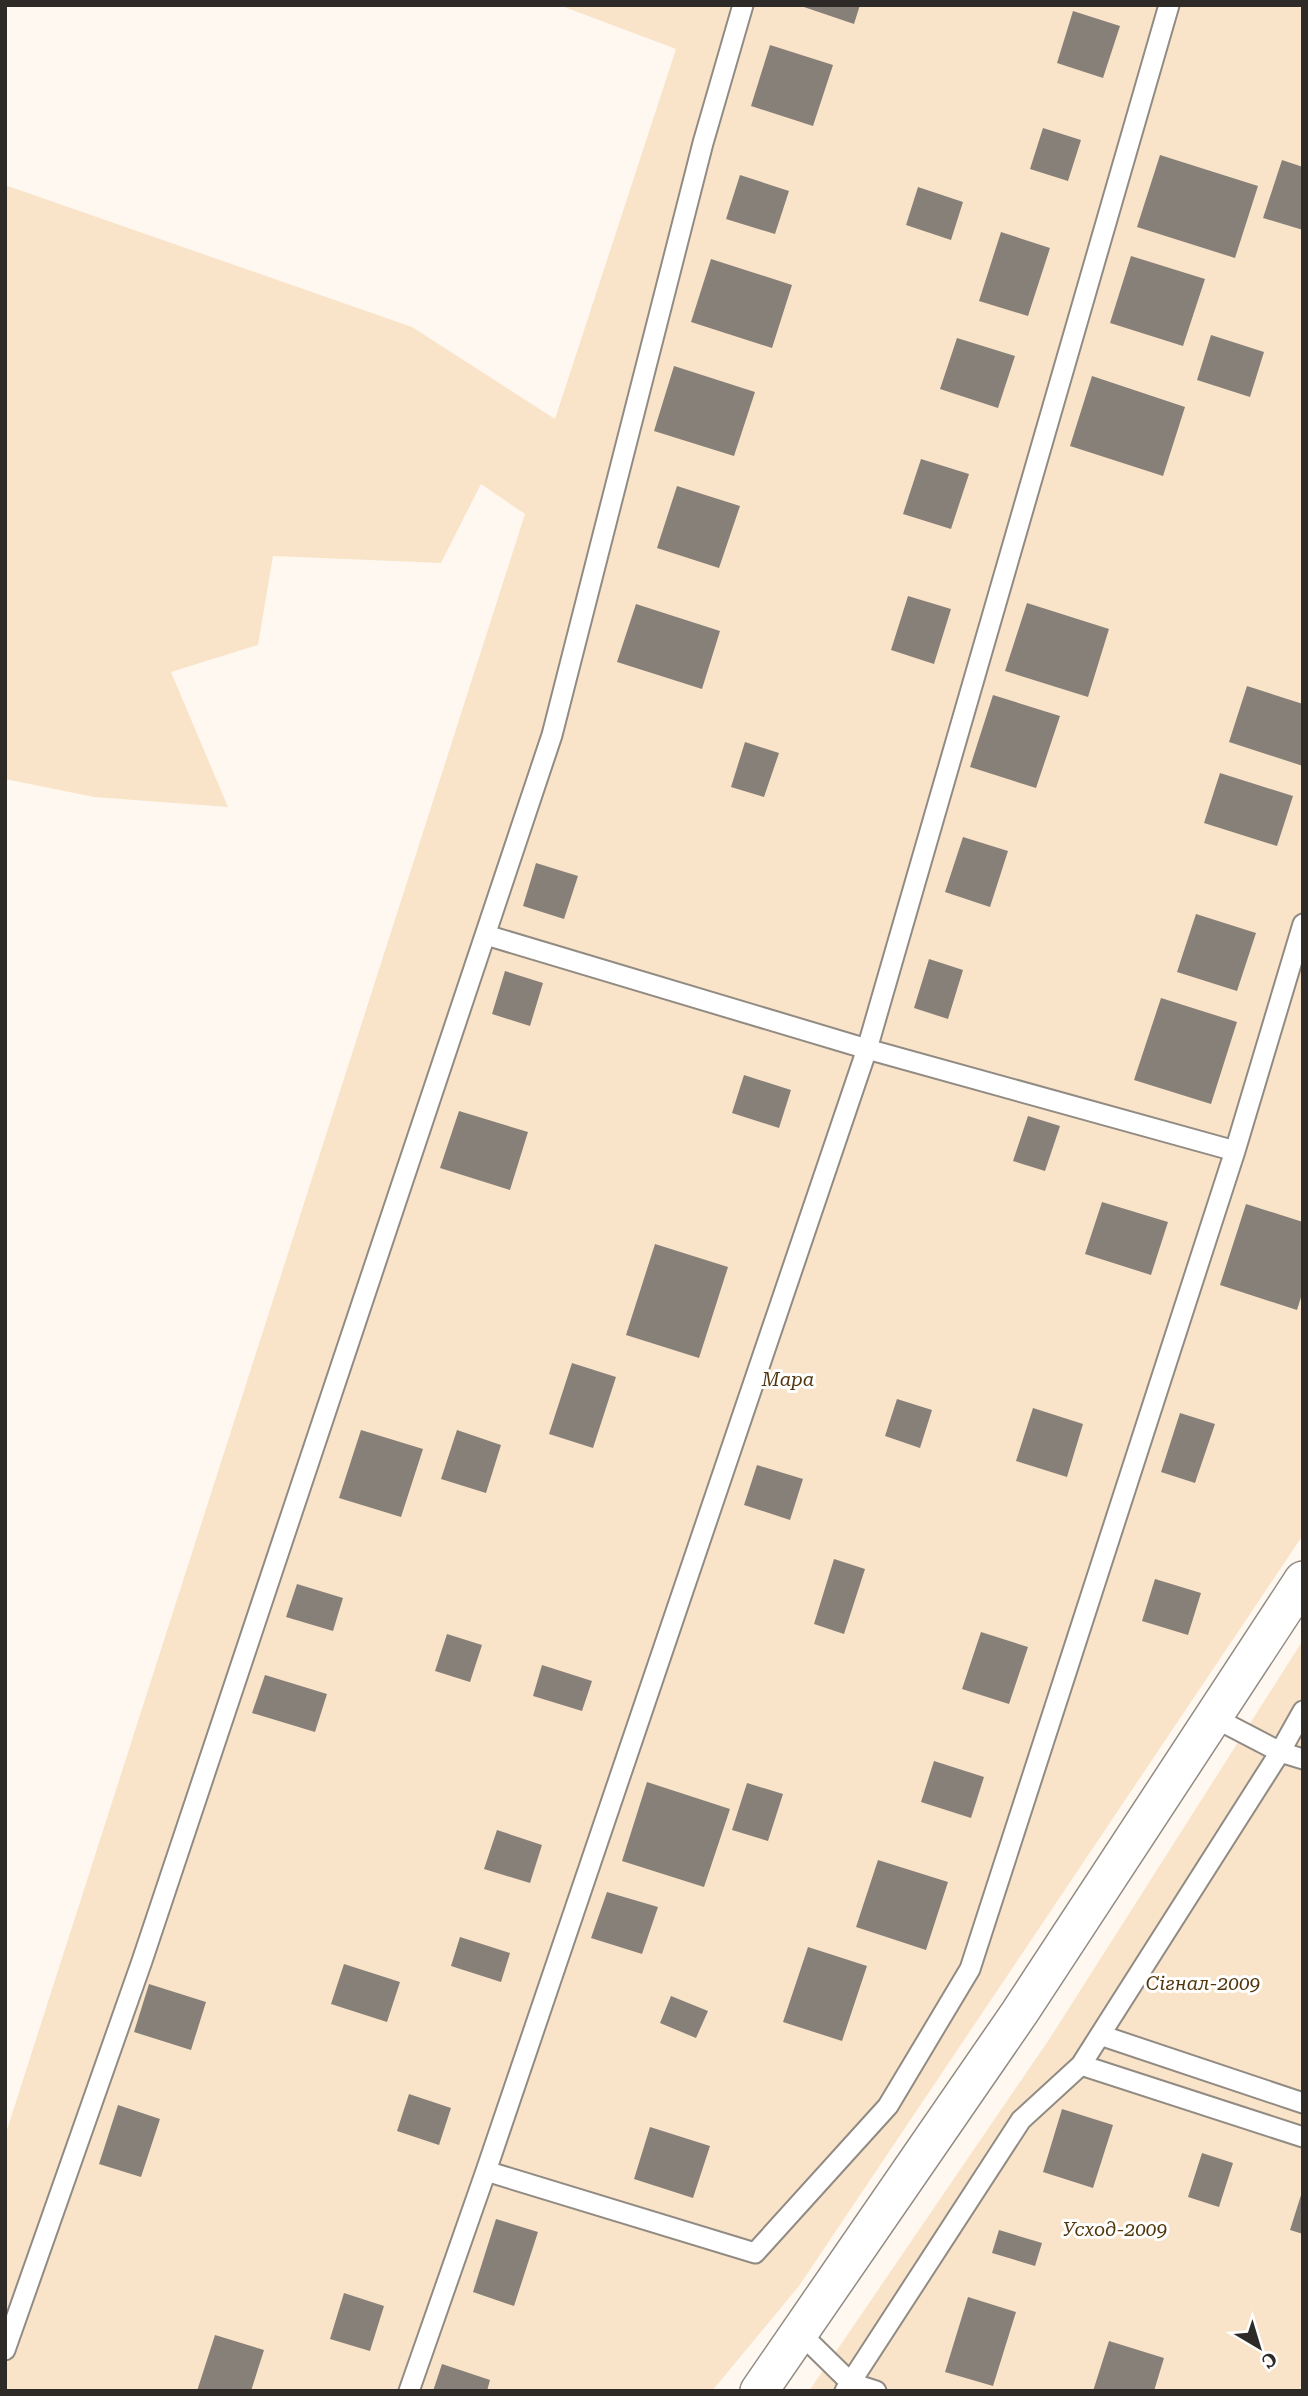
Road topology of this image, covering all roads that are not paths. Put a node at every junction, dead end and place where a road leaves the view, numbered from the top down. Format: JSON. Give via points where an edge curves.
{"nodes":[{"id":1,"x":743,"y":5,"type":"edge"},
{"id":2,"x":1169,"y":5,"type":"edge"},
{"id":3,"x":1303,"y":924,"type":"edge"},
{"id":4,"x":486,"y":935,"type":"junction"},
{"id":5,"x":867,"y":1049,"type":"junction"},
{"id":6,"x":1235,"y":1152,"type":"junction"},
{"id":7,"x":1303,"y":1580,"type":"edge"},
{"id":8,"x":1303,"y":1711,"type":"edge"},
{"id":9,"x":1213,"y":1717,"type":"junction"},
{"id":10,"x":1280,"y":1752,"type":"junction"},
{"id":11,"x":1303,"y":1759,"type":"edge"},
{"id":12,"x":1100,"y":2035,"type":"junction"},
{"id":13,"x":1081,"y":2065,"type":"junction"},
{"id":14,"x":1303,"y":2103,"type":"edge"},
{"id":15,"x":1303,"y":2137,"type":"edge"},
{"id":16,"x":486,"y":2171,"type":"junction"},
{"id":17,"x":799,"y":2332,"type":"junction"},
{"id":18,"x":5,"y":2350,"type":"edge"},
{"id":19,"x":848,"y":2387,"type":"edge"},
{"id":20,"x":409,"y":2391,"type":"edge"},
{"id":21,"x":759,"y":2391,"type":"edge"},
{"id":22,"x":876,"y":2391,"type":"edge"}],
"edges":[{"from":1,"to":4,"type":"lane","via":[[703,143],[552,735]]},
{"from":2,"to":5,"type":"lane"},
{"from":3,"to":6,"type":"lane"},
{"from":4,"to":5,"type":"lane"},
{"from":4,"to":18,"type":"lane","via":[[142,1961]]},
{"from":5,"to":6,"type":"lane"},
{"from":5,"to":16,"type":"lane"},
{"from":6,"to":16,"type":"lane","via":[[970,1969],[888,2106],[755,2253]]},
{"from":7,"to":9,"type":"street"},
{"from":8,"to":10,"type":"lane"},
{"from":9,"to":10,"type":"lane"},
{"from":9,"to":17,"type":"street","via":[[1020,2012]]},
{"from":10,"to":11,"type":"lane"},
{"from":10,"to":12,"type":"lane"},
{"from":12,"to":13,"type":"lane"},
{"from":12,"to":14,"type":"lane"},
{"from":13,"to":15,"type":"lane"},
{"from":13,"to":19,"type":"lane","via":[[1021,2120]]},
{"from":16,"to":20,"type":"lane"},
{"from":17,"to":19,"type":"lane"},
{"from":17,"to":21,"type":"street"},
{"from":19,"to":22,"type":"lane"}]}
